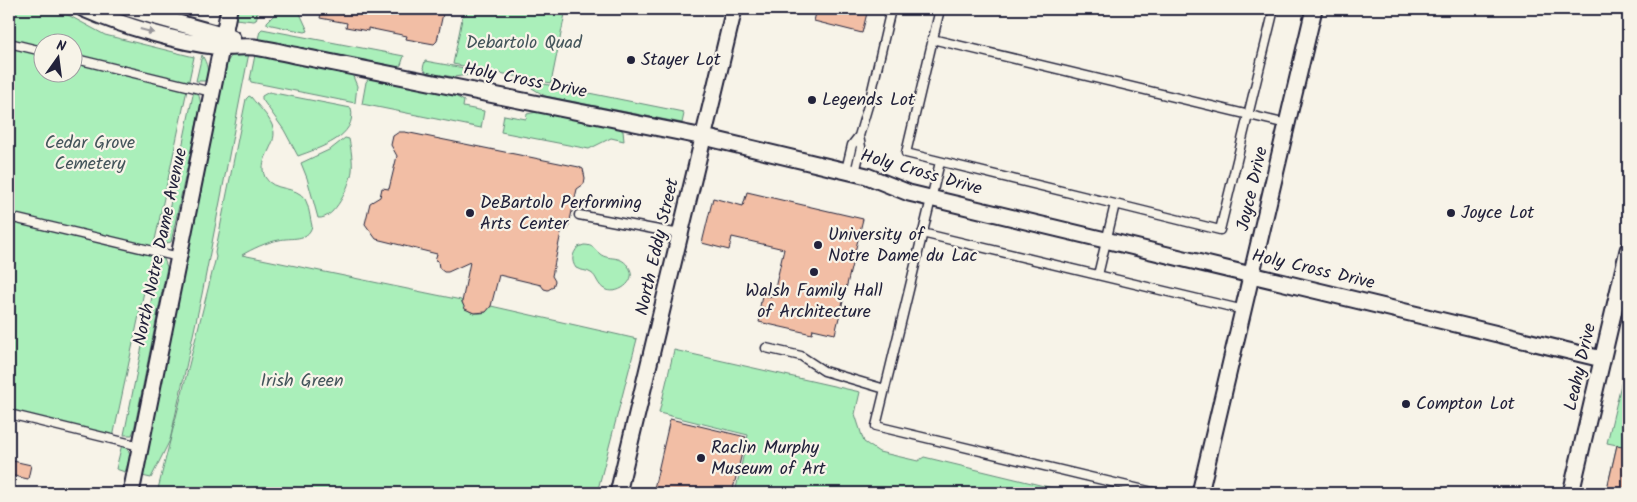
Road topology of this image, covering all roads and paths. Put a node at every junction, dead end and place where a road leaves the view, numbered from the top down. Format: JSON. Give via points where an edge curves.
{"nodes":[{"id":1,"x":84,"y":9,"type":"edge"},
{"id":2,"x":130,"y":9,"type":"edge"},
{"id":3,"x":229,"y":9,"type":"edge"},
{"id":4,"x":734,"y":9,"type":"edge"},
{"id":5,"x":891,"y":9,"type":"edge"},
{"id":6,"x":940,"y":9,"type":"edge"},
{"id":7,"x":1274,"y":9,"type":"edge"},
{"id":8,"x":1314,"y":9,"type":"edge"},
{"id":9,"x":932,"y":39,"type":"junction"},
{"id":10,"x":222,"y":41,"type":"junction"},
{"id":11,"x":9,"y":43,"type":"edge"},
{"id":12,"x":32,"y":49,"type":"edge"},
{"id":13,"x":82,"y":60,"type":"edge"},
{"id":14,"x":212,"y":92,"type":"junction"},
{"id":15,"x":1248,"y":115,"type":"junction"},
{"id":16,"x":1287,"y":124,"type":"junction"},
{"id":17,"x":704,"y":137,"type":"junction"},
{"id":18,"x":940,"y":162,"type":"junction"},
{"id":19,"x":851,"y":172,"type":"junction"},
{"id":20,"x":931,"y":198,"type":"junction"},
{"id":21,"x":1115,"y":204,"type":"junction"},
{"id":22,"x":579,"y":215,"type":"dead end"},
{"id":23,"x":9,"y":216,"type":"edge"},
{"id":24,"x":922,"y":233,"type":"junction"},
{"id":25,"x":680,"y":234,"type":"junction"},
{"id":26,"x":1106,"y":240,"type":"junction"},
{"id":27,"x":1628,"y":250,"type":"edge"},
{"id":28,"x":179,"y":257,"type":"junction"},
{"id":29,"x":1098,"y":275,"type":"junction"},
{"id":30,"x":1252,"y":275,"type":"junction"},
{"id":31,"x":1244,"y":310,"type":"junction"},
{"id":32,"x":766,"y":348,"type":"dead end"},
{"id":33,"x":1602,"y":359,"type":"junction"},
{"id":34,"x":885,"y":389,"type":"junction"},
{"id":35,"x":9,"y":414,"type":"edge"},
{"id":36,"x":140,"y":446,"type":"junction"},
{"id":37,"x":131,"y":493,"type":"edge"},
{"id":38,"x":618,"y":493,"type":"edge"},
{"id":39,"x":1157,"y":493,"type":"edge"},
{"id":40,"x":1200,"y":493,"type":"edge"},
{"id":41,"x":1571,"y":493,"type":"edge"}],
"edges":[{"from":1,"to":10,"type":"street","name":"Holy Cross Drive","one_way":true,"via":[[149,32]]},
{"from":2,"to":10,"type":"street","name":"Holy Cross Drive"},
{"from":3,"to":10,"type":"street","name":"North Notre Dame Avenue"},
{"from":4,"to":17,"type":"street","name":"North Eddy Street"},
{"from":5,"to":19,"type":"lane","via":[[870,99],[859,136],[852,145]]},
{"from":6,"to":9,"type":"lane"},
{"from":7,"to":15,"type":"lane"},
{"from":8,"to":16,"type":"street","name":"Joyce Drive"},
{"from":9,"to":15,"type":"lane"},
{"from":9,"to":18,"type":"lane","via":[[906,153]]},
{"from":10,"to":14,"type":"street","name":"North Notre Dame Avenue"},
{"from":10,"to":17,"type":"street","name":"Holy Cross Drive"},
{"from":11,"to":12,"type":"lane"},
{"from":13,"to":14,"type":"lane"},
{"from":14,"to":28,"type":"street","name":"North Notre Dame Avenue"},
{"from":15,"to":16,"type":"lane"},
{"from":15,"to":21,"type":"lane","via":[[1220,230]]},
{"from":16,"to":30,"type":"street","name":"Joyce Drive"},
{"from":17,"to":19,"type":"street","name":"Holy Cross Drive"},
{"from":17,"to":25,"type":"street","name":"North Eddy Street"},
{"from":18,"to":20,"type":"lane"},
{"from":18,"to":21,"type":"lane"},
{"from":19,"to":20,"type":"street","name":"Holy Cross Drive"},
{"from":20,"to":24,"type":"lane"},
{"from":20,"to":26,"type":"street","name":"Holy Cross Drive"},
{"from":21,"to":26,"type":"lane"},
{"from":22,"to":25,"type":"lane"},
{"from":23,"to":28,"type":"lane"},
{"from":24,"to":29,"type":"lane"},
{"from":24,"to":34,"type":"lane"},
{"from":25,"to":38,"type":"street","name":"North Eddy Street"},
{"from":26,"to":29,"type":"lane"},
{"from":26,"to":30,"type":"street","name":"Holy Cross Drive"},
{"from":27,"to":33,"type":"street","name":"Leahy Drive"},
{"from":28,"to":36,"type":"street","name":"North Notre Dame Avenue"},
{"from":29,"to":31,"type":"lane"},
{"from":30,"to":31,"type":"street","name":"Joyce Drive"},
{"from":30,"to":33,"type":"street","name":"Holy Cross Drive"},
{"from":31,"to":40,"type":"street","name":"Joyce Drive"},
{"from":32,"to":34,"type":"lane","via":[[801,356],[824,371]]},
{"from":33,"to":41,"type":"street","name":"Leahy Drive"},
{"from":34,"to":39,"type":"lane","via":[[876,426]]},
{"from":35,"to":36,"type":"lane"},
{"from":36,"to":37,"type":"street","name":"North Notre Dame Avenue"}]}
